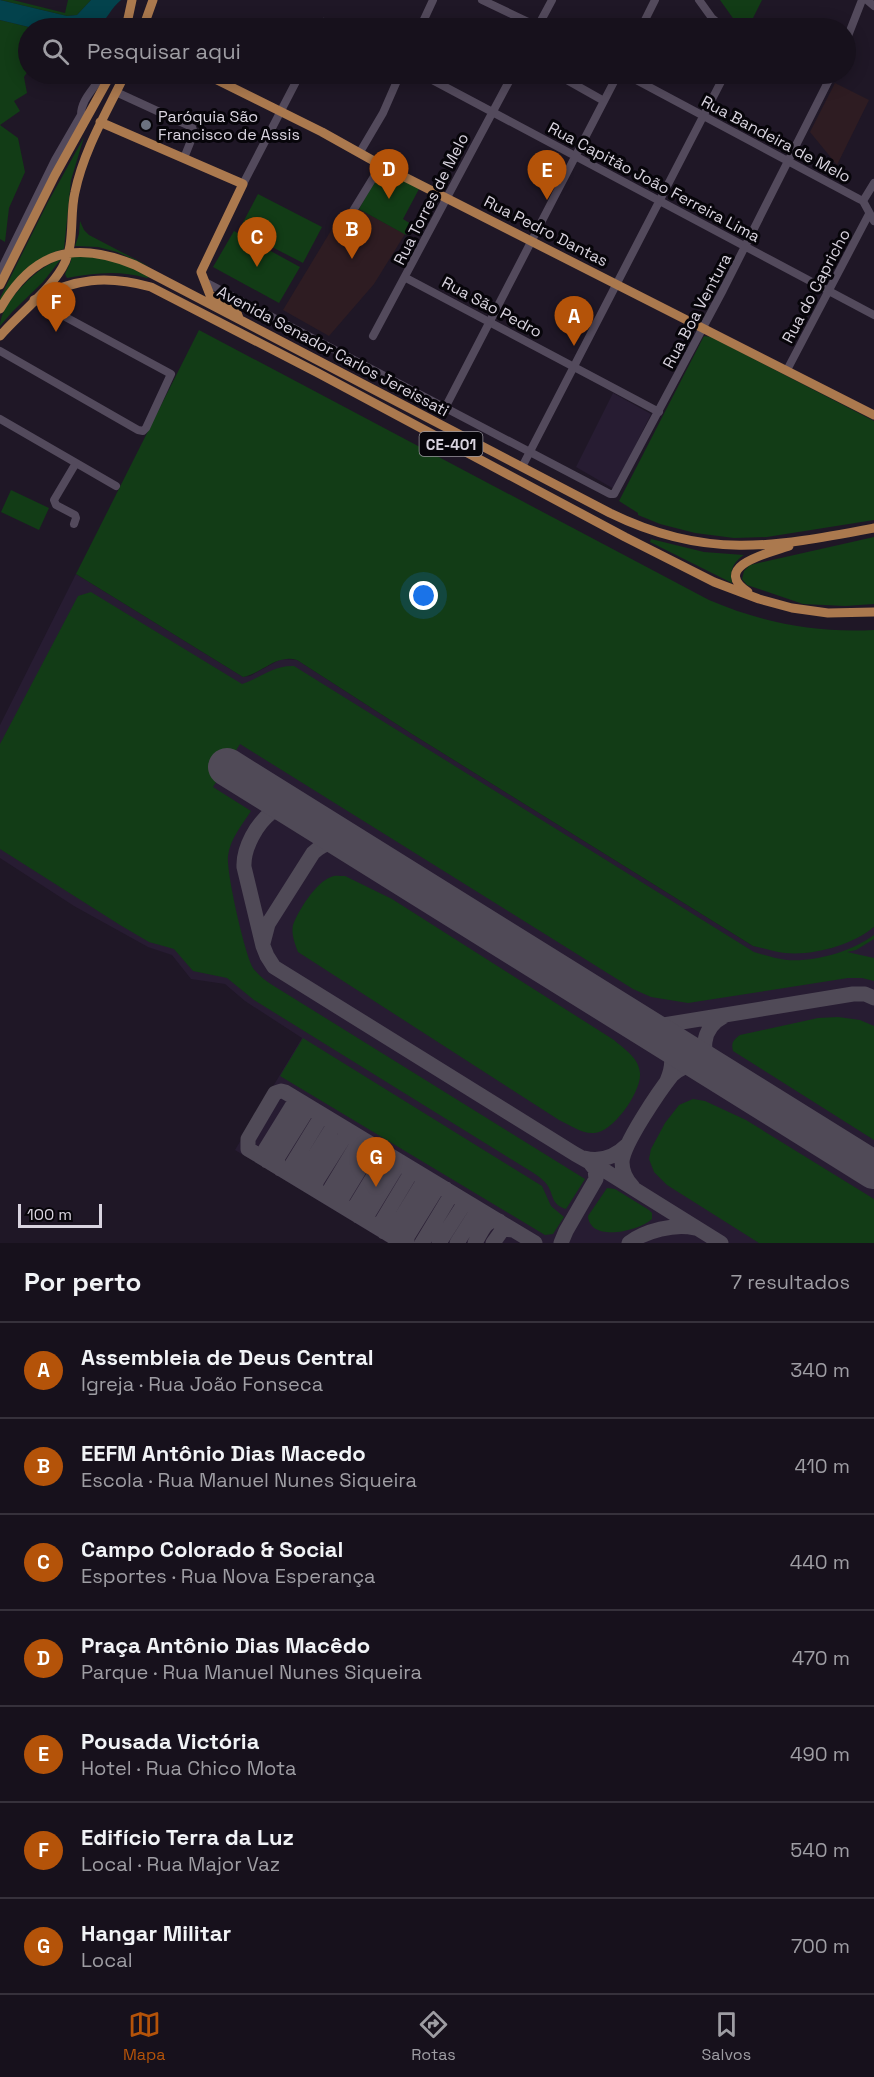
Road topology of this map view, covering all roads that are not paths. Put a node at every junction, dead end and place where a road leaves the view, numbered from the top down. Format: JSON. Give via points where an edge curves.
{"nodes":[{"id":1,"x":132,"y":0,"type":"edge"},
{"id":2,"x":153,"y":0,"type":"edge"},
{"id":3,"x":433,"y":0,"type":"edge"},
{"id":4,"x":482,"y":0,"type":"edge"},
{"id":5,"x":552,"y":0,"type":"edge"},
{"id":6,"x":655,"y":0,"type":"edge"},
{"id":7,"x":699,"y":0,"type":"edge"},
{"id":8,"x":862,"y":0,"type":"edge"},
{"id":9,"x":867,"y":0,"type":"edge"},
{"id":10,"x":874,"y":6,"type":"edge"},
{"id":11,"x":125,"y":18,"type":"edge"},
{"id":12,"x":147,"y":18,"type":"edge"},
{"id":13,"x":425,"y":18,"type":"edge"},
{"id":14,"x":519,"y":18,"type":"edge"},
{"id":15,"x":544,"y":18,"type":"edge"},
{"id":16,"x":646,"y":18,"type":"edge"},
{"id":17,"x":712,"y":18,"type":"edge"},
{"id":18,"x":855,"y":18,"type":"edge"},
{"id":19,"x":95,"y":84,"type":"edge"},
{"id":20,"x":105,"y":84,"type":"edge"},
{"id":21,"x":120,"y":84,"type":"edge"},
{"id":22,"x":225,"y":84,"type":"edge"},
{"id":23,"x":295,"y":84,"type":"edge"},
{"id":24,"x":396,"y":84,"type":"edge"},
{"id":25,"x":440,"y":84,"type":"edge"},
{"id":26,"x":507,"y":84,"type":"edge"},
{"id":27,"x":574,"y":84,"type":"edge"},
{"id":28,"x":613,"y":84,"type":"edge"},
{"id":29,"x":644,"y":84,"type":"edge"},
{"id":30,"x":720,"y":84,"type":"edge"},
{"id":31,"x":827,"y":84,"type":"edge"},
{"id":32,"x":116,"y":92,"type":"junction"},
{"id":33,"x":604,"y":101,"type":"junction"},
{"id":34,"x":281,"y":112,"type":"junction"},
{"id":35,"x":492,"y":112,"type":"junction"},
{"id":36,"x":703,"y":115,"type":"junction"},
{"id":37,"x":100,"y":122,"type":"junction"},
{"id":38,"x":360,"y":152,"type":"junction"},
{"id":39,"x":576,"y":155,"type":"junction"},
{"id":40,"x":184,"y":158,"type":"junction"},
{"id":41,"x":789,"y":161,"type":"junction"},
{"id":42,"x":381,"y":165,"type":"junction"},
{"id":43,"x":874,"y":183,"type":"edge"},
{"id":44,"x":243,"y":184,"type":"junction"},
{"id":45,"x":447,"y":197,"type":"junction"},
{"id":46,"x":659,"y":200,"type":"junction"},
{"id":47,"x":863,"y":201,"type":"junction"},
{"id":48,"x":351,"y":214,"type":"dead end"},
{"id":49,"x":872,"y":217,"type":"edge"},
{"id":50,"x":532,"y":241,"type":"junction"},
{"id":51,"x":746,"y":247,"type":"junction"},
{"id":52,"x":0,"y":272,"type":"edge"},
{"id":53,"x":406,"y":278,"type":"junction"},
{"id":54,"x":207,"y":283,"type":"junction"},
{"id":55,"x":615,"y":283,"type":"junction"},
{"id":56,"x":0,"y":285,"type":"edge"},
{"id":57,"x":828,"y":291,"type":"junction"},
{"id":58,"x":34,"y":300,"type":"junction"},
{"id":59,"x":0,"y":309,"type":"edge"},
{"id":60,"x":874,"y":315,"type":"edge"},
{"id":61,"x":239,"y":318,"type":"junction"},
{"id":62,"x":489,"y":322,"type":"junction"},
{"id":63,"x":703,"y":327,"type":"junction"},
{"id":64,"x":0,"y":336,"type":"edge"},
{"id":65,"x":373,"y":336,"type":"dead end"},
{"id":66,"x":0,"y":351,"type":"edge"},
{"id":67,"x":572,"y":367,"type":"junction"},
{"id":68,"x":787,"y":370,"type":"junction"},
{"id":69,"x":445,"y":408,"type":"junction"},
{"id":70,"x":873,"y":411,"type":"edge"},
{"id":71,"x":659,"y":412,"type":"junction"},
{"id":72,"x":0,"y":419,"type":"edge"},
{"id":73,"x":530,"y":452,"type":"junction"},
{"id":74,"x":76,"y":463,"type":"junction"},
{"id":75,"x":522,"y":467,"type":"junction"},
{"id":76,"x":116,"y":486,"type":"dead end"},
{"id":77,"x":74,"y":524,"type":"dead end"},
{"id":78,"x":874,"y":528,"type":"edge"},
{"id":79,"x":803,"y":541,"type":"junction"},
{"id":80,"x":759,"y":599,"type":"junction"},
{"id":81,"x":874,"y":612,"type":"edge"}],
"edges":[{"from":1,"to":11,"type":"main road"},
{"from":2,"to":12,"type":"main road"},
{"from":3,"to":13,"type":"street"},
{"from":4,"to":14,"type":"street"},
{"from":5,"to":15,"type":"street"},
{"from":6,"to":16,"type":"street"},
{"from":7,"to":17,"type":"street"},
{"from":8,"to":18,"type":"street"},
{"from":9,"to":10,"type":"street"},
{"from":19,"to":52,"type":"street"},
{"from":20,"to":56,"type":"main road"},
{"from":21,"to":32,"type":"main road"},
{"from":22,"to":34,"type":"main road","name":"Rua Pedro Dantas"},
{"from":23,"to":34,"type":"street"},
{"from":24,"to":38,"type":"street"},
{"from":25,"to":35,"type":"street","name":"Rua Capitão João Ferreira Lima"},
{"from":26,"to":35,"type":"street","name":"Rua Torres de Melo"},
{"from":27,"to":33,"type":"street"},
{"from":28,"to":33,"type":"street"},
{"from":29,"to":36,"type":"street","name":"Rua Bandeira de Melo"},
{"from":30,"to":36,"type":"street"},
{"from":31,"to":41,"type":"street","name":"Rua Boa Ventura"},
{"from":32,"to":37,"type":"main road"},
{"from":32,"to":40,"type":"street","via":[[194,129]]},
{"from":33,"to":39,"type":"street"},
{"from":34,"to":38,"type":"main road","name":"Rua Pedro Dantas"},
{"from":34,"to":44,"type":"street"},
{"from":35,"to":39,"type":"street","name":"Rua Capitão João Ferreira Lima"},
{"from":35,"to":45,"type":"street","name":"Rua Torres de Melo"},
{"from":36,"to":41,"type":"street","name":"Rua Bandeira de Melo"},
{"from":36,"to":46,"type":"street"},
{"from":37,"to":40,"type":"main road"},
{"from":37,"to":58,"type":"main road","via":[[74,193],[67,258]]},
{"from":38,"to":42,"type":"main road","name":"Rua Pedro Dantas"},
{"from":39,"to":46,"type":"street","name":"Rua Capitão João Ferreira Lima"},
{"from":39,"to":50,"type":"street"},
{"from":40,"to":44,"type":"main road"},
{"from":41,"to":47,"type":"street","name":"Rua Bandeira de Melo"},
{"from":41,"to":51,"type":"street","name":"Rua Boa Ventura"},
{"from":42,"to":45,"type":"main road","name":"Rua Pedro Dantas"},
{"from":42,"to":48,"type":"street"},
{"from":43,"to":47,"type":"street"},
{"from":44,"to":54,"type":"main road","via":[[202,267],[201,275]]},
{"from":45,"to":50,"type":"main road","name":"Rua Pedro Dantas"},
{"from":45,"to":53,"type":"street","name":"Rua Torres de Melo"},
{"from":46,"to":51,"type":"street","name":"Rua Capitão João Ferreira Lima"},
{"from":46,"to":55,"type":"street"},
{"from":47,"to":49,"type":"street","name":"Rua Bandeira de Melo"},
{"from":49,"to":57,"type":"street","name":"Rua do Capricho"},
{"from":50,"to":55,"type":"main road","name":"Rua Pedro Dantas"},
{"from":50,"to":62,"type":"street"},
{"from":51,"to":57,"type":"street","name":"Rua Capitão João Ferreira Lima"},
{"from":51,"to":63,"type":"street","name":"Rua Boa Ventura"},
{"from":53,"to":62,"type":"street","name":"Rua São Pedro"},
{"from":53,"to":65,"type":"street","name":"Rua Torres de Melo"},
{"from":54,"to":61,"type":"main road","via":[[212,297],[236,310]]},
{"from":54,"to":69,"type":"street"},
{"from":55,"to":63,"type":"main road","name":"Rua Pedro Dantas"},
{"from":55,"to":67,"type":"street"},
{"from":57,"to":60,"type":"street","name":"Rua Capitão João Ferreira Lima"},
{"from":57,"to":68,"type":"street","name":"Rua do Capricho"},
{"from":58,"to":64,"type":"main road","number":"CE-401"},
{"from":58,"to":66,"type":"street","via":[[171,374],[143,431]]},
{"from":58,"to":80,"type":"main road","name":"Avenida Senador Carlos Jereissati","number":"CE-401","via":[[89,279],[126,280],[151,287],[625,537],[714,582]]},
{"from":59,"to":61,"type":"main road","name":"Avenida Senador Carlos Jereissati","number":"CE-401","via":[[32,270],[53,256],[83,251],[106,254],[135,265]]},
{"from":61,"to":75,"type":"main road","name":"Avenida Senador Carlos Jereissati","number":"CE-401"},
{"from":62,"to":67,"type":"street","name":"Rua São Pedro"},
{"from":62,"to":69,"type":"street"},
{"from":63,"to":68,"type":"main road","name":"Rua Pedro Dantas"},
{"from":63,"to":71,"type":"street","name":"Rua Boa Ventura"},
{"from":67,"to":71,"type":"street","name":"Rua São Pedro"},
{"from":67,"to":73,"type":"street"},
{"from":68,"to":70,"type":"main road","name":"Rua Pedro Dantas"},
{"from":69,"to":73,"type":"street"},
{"from":71,"to":73,"type":"street","name":"Rua Boa Ventura","via":[[614,494]]},
{"from":72,"to":74,"type":"street"},
{"from":73,"to":75,"type":"street"},
{"from":74,"to":76,"type":"street"},
{"from":74,"to":77,"type":"street","via":[[54,500],[75,515]]},
{"from":75,"to":79,"type":"main road","name":"Avenida Senador Carlos Jereissati","number":"CE-401","via":[[627,522],[679,540],[726,546]]},
{"from":78,"to":79,"type":"main road","name":"Avenida Senador Carlos Jereissati","number":"CE-401"},
{"from":79,"to":80,"type":"main road","via":[[739,566],[738,583]]},
{"from":80,"to":81,"type":"main road","name":"Avenida Senador Carlos Jereissati","number":"CE-401","via":[[828,613]]}]}
